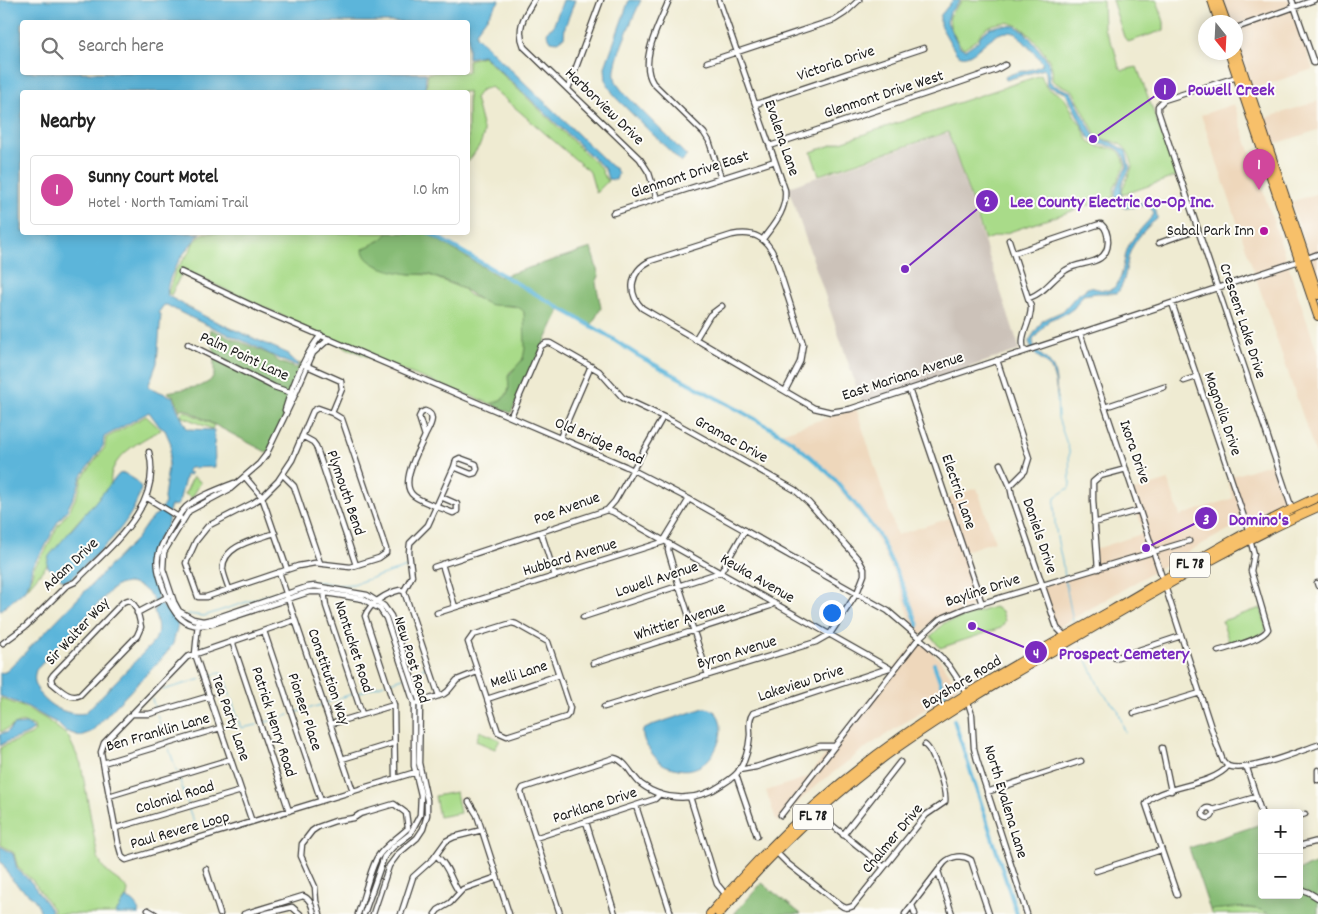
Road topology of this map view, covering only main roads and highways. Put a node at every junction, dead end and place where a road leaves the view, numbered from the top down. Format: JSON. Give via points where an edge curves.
{"nodes":[{"id":1,"x":1212,"y":0,"type":"edge"},
{"id":2,"x":1218,"y":0,"type":"edge"},
{"id":3,"x":1217,"y":15,"type":"edge"},
{"id":4,"x":1223,"y":15,"type":"edge"},
{"id":5,"x":1232,"y":60,"type":"edge"},
{"id":6,"x":1239,"y":60,"type":"edge"},
{"id":7,"x":1267,"y":154,"type":"junction"},
{"id":8,"x":1302,"y":260,"type":"junction"},
{"id":9,"x":1318,"y":296,"type":"edge"},
{"id":10,"x":1318,"y":316,"type":"edge"},
{"id":11,"x":1318,"y":498,"type":"edge"},
{"id":12,"x":1318,"y":507,"type":"edge"},
{"id":13,"x":1249,"y":536,"type":"junction"},
{"id":14,"x":1164,"y":583,"type":"junction"},
{"id":15,"x":966,"y":699,"type":"junction"},
{"id":16,"x":776,"y":842,"type":"junction"},
{"id":17,"x":776,"y":852,"type":"junction"},
{"id":18,"x":724,"y":897,"type":"junction"},
{"id":19,"x":721,"y":912,"type":"edge"},
{"id":20,"x":710,"y":914,"type":"edge"}],
"edges":[{"from":1,"to":3,"type":"main road"},
{"from":2,"to":4,"type":"main road"},
{"from":5,"to":7,"type":"main road","via":[[1257,136]]},
{"from":6,"to":7,"type":"main road"},
{"from":7,"to":8,"type":"main road","via":[[1293,243]]},
{"from":7,"to":8,"type":"main road","via":[[1277,172]]},
{"from":8,"to":9,"type":"main road"},
{"from":8,"to":10,"type":"main road"},
{"from":11,"to":13,"type":"main road","name":"Bayshore Road","number":"FL 78","via":[[1292,509]]},
{"from":12,"to":13,"type":"main road","name":"Bayshore Road","number":"FL 78"},
{"from":13,"to":14,"type":"main road","name":"Bayshore Road","number":"FL 78"},
{"from":13,"to":14,"type":"main road","name":"Bayshore Road","number":"FL 78","via":[[1215,550]]},
{"from":14,"to":15,"type":"main road","name":"Bayshore Road","number":"FL 78","via":[[1094,627]]},
{"from":14,"to":15,"type":"main road","name":"Bayshore Road","number":"FL 78","via":[[1066,636]]},
{"from":15,"to":16,"type":"main road","name":"Bayshore Road","number":"FL 78","via":[[902,737],[861,767]]},
{"from":15,"to":17,"type":"main road","name":"Bayshore Road","number":"FL 78","via":[[855,780]]},
{"from":16,"to":17,"type":"main road"},
{"from":16,"to":18,"type":"main road","name":"Bayshore Road","number":"FL 78"},
{"from":17,"to":19,"type":"main road","name":"Bayshore Road","number":"FL 78"},
{"from":18,"to":19,"type":"main road"},
{"from":18,"to":20,"type":"main road","name":"Bayshore Road","number":"FL 78"}]}
